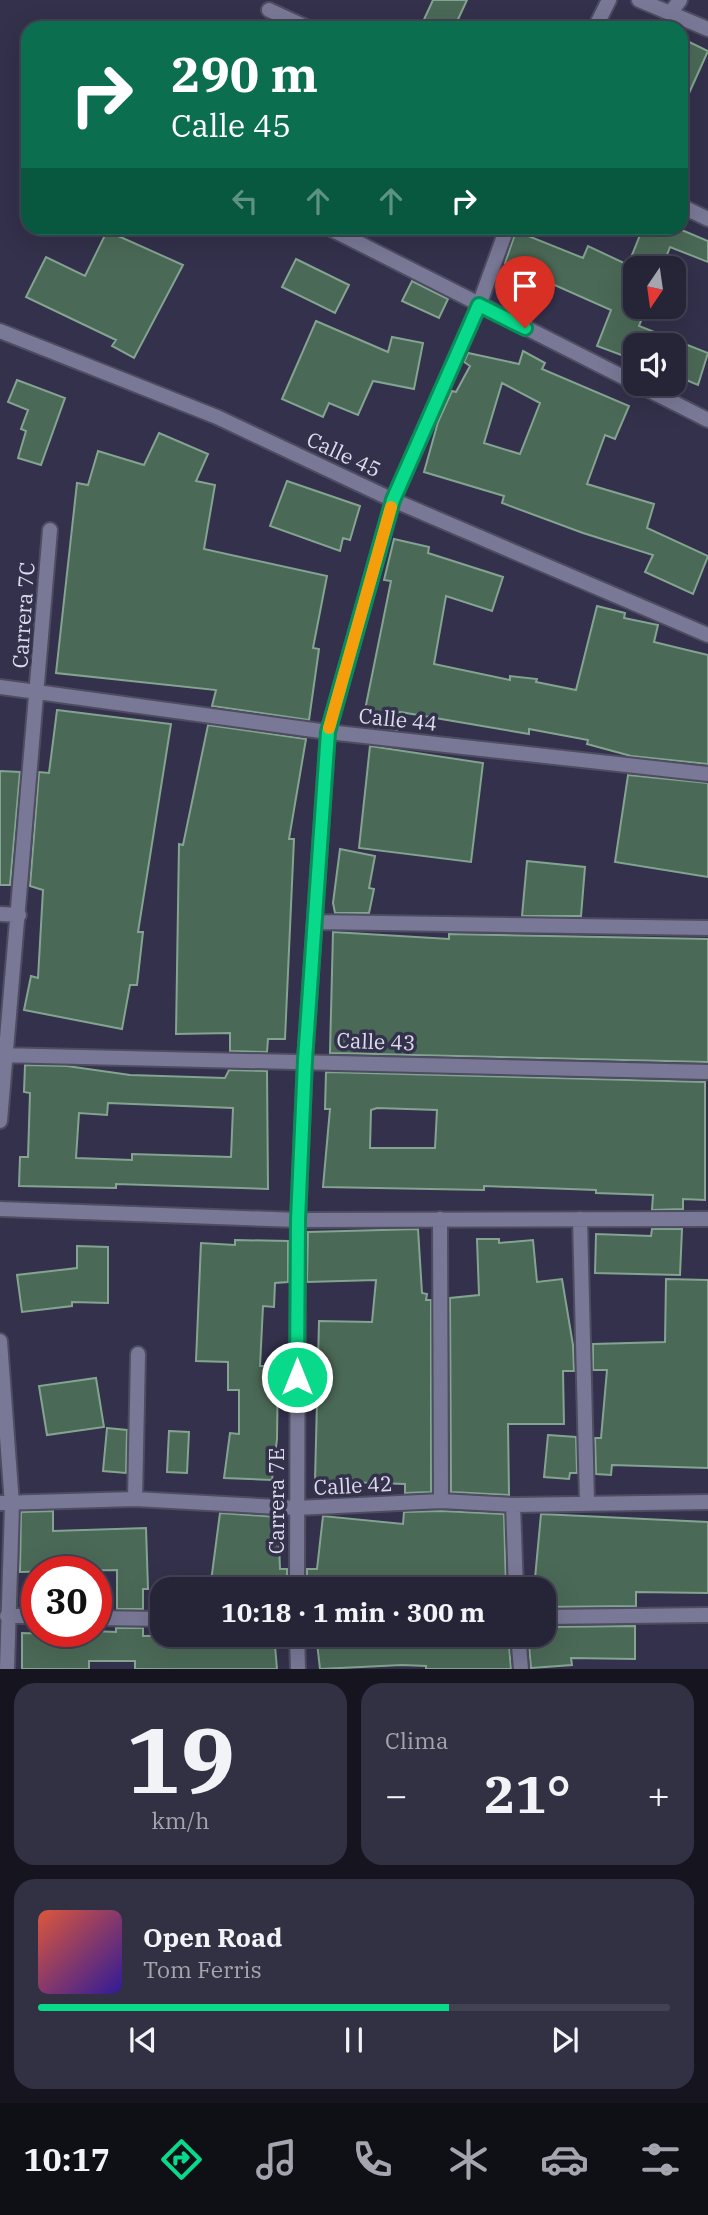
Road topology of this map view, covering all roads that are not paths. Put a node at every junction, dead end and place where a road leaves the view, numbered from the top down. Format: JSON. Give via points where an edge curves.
{"nodes":[{"id":1,"x":610,"y":0,"type":"edge"},
{"id":2,"x":639,"y":0,"type":"edge"},
{"id":3,"x":676,"y":6,"type":"edge"},
{"id":4,"x":269,"y":10,"type":"dead end"},
{"id":5,"x":293,"y":21,"type":"edge"},
{"id":6,"x":599,"y":21,"type":"edge"},
{"id":7,"x":708,"y":29,"type":"edge"},
{"id":8,"x":688,"y":209,"type":"edge"},
{"id":9,"x":708,"y":219,"type":"edge"},
{"id":10,"x":343,"y":235,"type":"edge"},
{"id":11,"x":504,"y":235,"type":"edge"},
{"id":12,"x":479,"y":305,"type":"junction"},
{"id":13,"x":0,"y":331,"type":"edge"},
{"id":14,"x":708,"y":421,"type":"edge"},
{"id":15,"x":393,"y":500,"type":"junction"},
{"id":16,"x":50,"y":530,"type":"dead end"},
{"id":17,"x":708,"y":635,"type":"edge"},
{"id":18,"x":0,"y":687,"type":"edge"},
{"id":19,"x":38,"y":692,"type":"junction"},
{"id":20,"x":328,"y":732,"type":"junction"},
{"id":21,"x":708,"y":774,"type":"edge"},
{"id":22,"x":0,"y":914,"type":"edge"},
{"id":23,"x":19,"y":915,"type":"junction"},
{"id":24,"x":316,"y":922,"type":"junction"},
{"id":25,"x":708,"y":928,"type":"edge"},
{"id":26,"x":4,"y":1055,"type":"edge"},
{"id":27,"x":305,"y":1060,"type":"junction"},
{"id":28,"x":708,"y":1072,"type":"edge"},
{"id":29,"x":0,"y":1121,"type":"edge"},
{"id":30,"x":0,"y":1209,"type":"edge"},
{"id":31,"x":440,"y":1219,"type":"junction"},
{"id":32,"x":580,"y":1219,"type":"junction"},
{"id":33,"x":708,"y":1219,"type":"edge"},
{"id":34,"x":298,"y":1220,"type":"junction"},
{"id":35,"x":0,"y":1342,"type":"edge"},
{"id":36,"x":138,"y":1354,"type":"dead end"},
{"id":37,"x":135,"y":1499,"type":"junction"},
{"id":38,"x":441,"y":1501,"type":"junction"},
{"id":39,"x":587,"y":1502,"type":"junction"},
{"id":40,"x":708,"y":1502,"type":"edge"},
{"id":41,"x":6,"y":1504,"type":"edge"},
{"id":42,"x":513,"y":1505,"type":"junction"},
{"id":43,"x":296,"y":1508,"type":"junction"},
{"id":44,"x":297,"y":1577,"type":"edge"},
{"id":45,"x":516,"y":1577,"type":"edge"},
{"id":46,"x":708,"y":1615,"type":"edge"},
{"id":47,"x":7,"y":1616,"type":"junction"},
{"id":48,"x":21,"y":1616,"type":"edge"},
{"id":49,"x":112,"y":1618,"type":"edge"},
{"id":50,"x":556,"y":1618,"type":"edge"},
{"id":51,"x":150,"y":1619,"type":"edge"},
{"id":52,"x":297,"y":1647,"type":"edge"},
{"id":53,"x":519,"y":1647,"type":"edge"},
{"id":54,"x":7,"y":1669,"type":"edge"},
{"id":55,"x":298,"y":1669,"type":"edge"},
{"id":56,"x":521,"y":1669,"type":"edge"}],
"edges":[{"from":1,"to":6,"type":"street"},
{"from":2,"to":3,"type":"street"},
{"from":3,"to":7,"type":"street"},
{"from":4,"to":5,"type":"street"},
{"from":8,"to":9,"type":"street"},
{"from":10,"to":12,"type":"street"},
{"from":11,"to":12,"type":"street","name":"Carrera 7E"},
{"from":12,"to":14,"type":"street"},
{"from":12,"to":15,"type":"street","name":"Carrera 7E"},
{"from":13,"to":15,"type":"street","name":"Calle 45","via":[[217,418]]},
{"from":15,"to":17,"type":"street","name":"Calle 45"},
{"from":15,"to":20,"type":"street","name":"Carrera 7E"},
{"from":16,"to":19,"type":"street","name":"Carrera 7C"},
{"from":18,"to":19,"type":"street","name":"Calle 44"},
{"from":19,"to":20,"type":"street","name":"Calle 44"},
{"from":19,"to":23,"type":"street","name":"Carrera 7C"},
{"from":20,"to":21,"type":"street","name":"Calle 44"},
{"from":20,"to":24,"type":"street","name":"Carrera 7E"},
{"from":22,"to":23,"type":"street"},
{"from":23,"to":26,"type":"street","name":"Carrera 7C"},
{"from":24,"to":25,"type":"street"},
{"from":24,"to":27,"type":"street","name":"Carrera 7E"},
{"from":26,"to":27,"type":"street","name":"Calle 43"},
{"from":26,"to":29,"type":"street","name":"Carrera 7C"},
{"from":27,"to":28,"type":"street","name":"Calle 43"},
{"from":27,"to":34,"type":"street","name":"Carrera 7E"},
{"from":30,"to":34,"type":"street"},
{"from":31,"to":32,"type":"street"},
{"from":31,"to":34,"type":"street"},
{"from":31,"to":38,"type":"street"},
{"from":32,"to":33,"type":"street"},
{"from":32,"to":39,"type":"street"},
{"from":34,"to":43,"type":"street","name":"Carrera 7E"},
{"from":35,"to":41,"type":"street"},
{"from":36,"to":37,"type":"street"},
{"from":37,"to":41,"type":"street","name":"Calle 42"},
{"from":37,"to":43,"type":"street","name":"Calle 42"},
{"from":38,"to":42,"type":"street","name":"Calle 42"},
{"from":38,"to":43,"type":"street","name":"Calle 42"},
{"from":39,"to":40,"type":"street","name":"Calle 42"},
{"from":39,"to":42,"type":"street","name":"Calle 42"},
{"from":41,"to":47,"type":"street"},
{"from":42,"to":45,"type":"street"},
{"from":43,"to":44,"type":"street","name":"Carrera 7E"},
{"from":46,"to":50,"type":"street"},
{"from":47,"to":48,"type":"street"},
{"from":47,"to":54,"type":"street"},
{"from":49,"to":51,"type":"street"},
{"from":52,"to":55,"type":"street"},
{"from":53,"to":56,"type":"street"}]}
